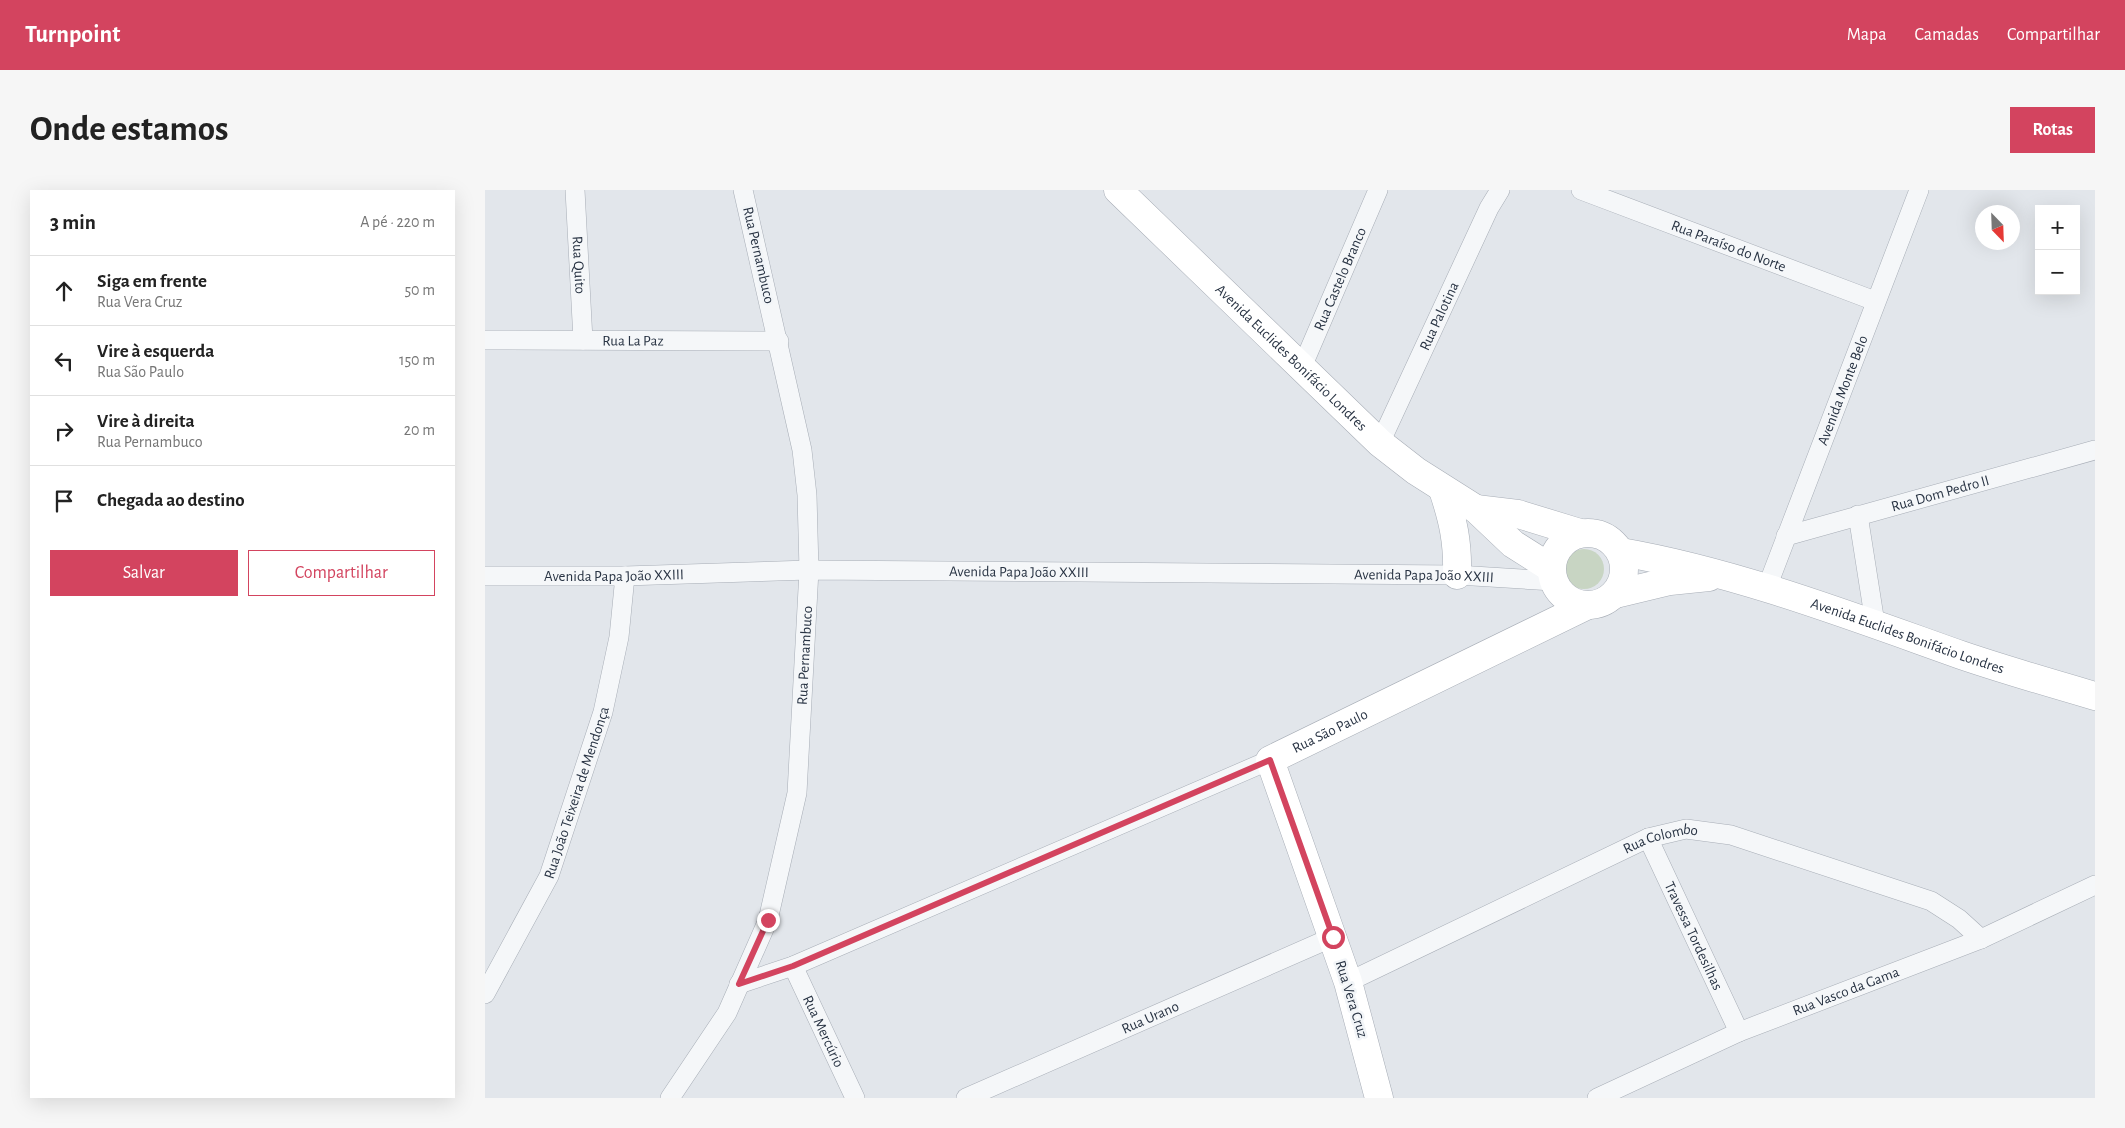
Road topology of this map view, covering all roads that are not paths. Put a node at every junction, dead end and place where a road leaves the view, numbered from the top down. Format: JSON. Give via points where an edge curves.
{"nodes":[{"id":1,"x":575,"y":190,"type":"edge"},
{"id":2,"x":743,"y":190,"type":"edge"},
{"id":3,"x":1118,"y":190,"type":"edge"},
{"id":4,"x":1378,"y":190,"type":"edge"},
{"id":5,"x":1500,"y":190,"type":"edge"},
{"id":6,"x":1581,"y":190,"type":"edge"},
{"id":7,"x":1919,"y":190,"type":"edge"},
{"id":8,"x":1875,"y":301,"type":"junction"},
{"id":9,"x":485,"y":340,"type":"edge"},
{"id":10,"x":583,"y":340,"type":"junction"},
{"id":11,"x":779,"y":341,"type":"junction"},
{"id":12,"x":1301,"y":368,"type":"junction"},
{"id":13,"x":1380,"y":443,"type":"junction"},
{"id":14,"x":2095,"y":450,"type":"edge"},
{"id":15,"x":1443,"y":490,"type":"junction"},
{"id":16,"x":1476,"y":509,"type":"junction"},
{"id":17,"x":1858,"y":515,"type":"junction"},
{"id":18,"x":1580,"y":533,"type":"junction"},
{"id":19,"x":1786,"y":536,"type":"junction"},
{"id":20,"x":1621,"y":552,"type":"junction"},
{"id":21,"x":809,"y":570,"type":"junction"},
{"id":22,"x":1457,"y":575,"type":"junction"},
{"id":23,"x":1552,"y":575,"type":"junction"},
{"id":24,"x":485,"y":576,"type":"edge"},
{"id":25,"x":625,"y":576,"type":"junction"},
{"id":26,"x":1720,"y":576,"type":"junction"},
{"id":27,"x":1766,"y":590,"type":"junction"},
{"id":28,"x":1616,"y":594,"type":"junction"},
{"id":29,"x":1586,"y":606,"type":"junction"},
{"id":30,"x":1875,"y":623,"type":"junction"},
{"id":31,"x":2095,"y":696,"type":"edge"},
{"id":32,"x":1270,"y":760,"type":"junction"},
{"id":33,"x":1648,"y":838,"type":"junction"},
{"id":34,"x":2095,"y":885,"type":"edge"},
{"id":35,"x":1333,"y":937,"type":"junction"},
{"id":36,"x":1981,"y":939,"type":"junction"},
{"id":37,"x":793,"y":966,"type":"junction"},
{"id":38,"x":1348,"y":982,"type":"junction"},
{"id":39,"x":739,"y":984,"type":"junction"},
{"id":40,"x":485,"y":994,"type":"edge"},
{"id":41,"x":1739,"y":1032,"type":"junction"},
{"id":42,"x":1378,"y":1097,"type":"edge"},
{"id":43,"x":670,"y":1098,"type":"edge"},
{"id":44,"x":855,"y":1098,"type":"edge"},
{"id":45,"x":966,"y":1098,"type":"edge"},
{"id":46,"x":1597,"y":1098,"type":"edge"}],
"edges":[{"from":1,"to":10,"type":"street","name":"Rua Quito"},
{"from":2,"to":11,"type":"street","name":"Rua Pernambuco"},
{"from":3,"to":12,"type":"street","name":"Avenida Euclides Bonifácio Londres"},
{"from":4,"to":12,"type":"street","name":"Rua Castelo Branco"},
{"from":5,"to":13,"type":"street","name":"Rua Palotina"},
{"from":6,"to":8,"type":"street","name":"Rua Paraíso do Norte"},
{"from":7,"to":8,"type":"street","name":"Avenida Monte Belo"},
{"from":8,"to":19,"type":"street","name":"Avenida Monte Belo"},
{"from":9,"to":10,"type":"street","name":"Rua La Paz"},
{"from":10,"to":11,"type":"street","name":"Rua La Paz"},
{"from":11,"to":21,"type":"street","name":"Rua Pernambuco","via":[[802,450]]},
{"from":12,"to":13,"type":"street","name":"Avenida Euclides Bonifácio Londres"},
{"from":13,"to":15,"type":"street","name":"Avenida Euclides Bonifácio Londres"},
{"from":14,"to":17,"type":"street","name":"Rua Dom Pedro II"},
{"from":15,"to":16,"type":"street","name":"Avenida Euclides Bonifácio Londres"},
{"from":15,"to":22,"type":"street","via":[[1458,548]]},
{"from":16,"to":18,"type":"street","name":"Avenida Euclides Bonifácio Londres","via":[[1518,514]]},
{"from":16,"to":23,"type":"street","name":"Avenida Euclides Bonifácio Londres"},
{"from":17,"to":19,"type":"street","name":"Rua Dom Pedro II"},
{"from":17,"to":30,"type":"street"},
{"from":18,"to":20,"type":"street","via":[[1604,536]]},
{"from":18,"to":23,"type":"street","via":[[1560,546],[1553,557]]},
{"from":19,"to":27,"type":"street","name":"Avenida Monte Belo"},
{"from":20,"to":26,"type":"street","name":"Avenida Euclides Bonifácio Londres","via":[[1691,565]]},
{"from":20,"to":28,"type":"street","via":[[1625,569]]},
{"from":21,"to":22,"type":"street","name":"Avenida Papa João XXIII"},
{"from":21,"to":25,"type":"street","name":"Avenida Papa João XXIII"},
{"from":21,"to":39,"type":"street","name":"Rua Pernambuco","via":[[797,793],[768,920]]},
{"from":22,"to":23,"type":"street","name":"Avenida Papa João XXIII"},
{"from":23,"to":29,"type":"street","via":[[1564,597],[1574,604]]},
{"from":24,"to":25,"type":"street","name":"Avenida Papa João XXIII"},
{"from":25,"to":40,"type":"street","name":"Rua João Teixeira de Mendonça","via":[[619,637],[603,712],[549,876]]},
{"from":26,"to":27,"type":"street","name":"Avenida Euclides Bonifácio Londres"},
{"from":26,"to":28,"type":"street","name":"Avenida Euclides Bonifácio Londres","via":[[1686,578]]},
{"from":27,"to":30,"type":"street","name":"Avenida Euclides Bonifácio Londres"},
{"from":28,"to":29,"type":"street","via":[[1602,603]]},
{"from":29,"to":32,"type":"street","name":"Rua São Paulo"},
{"from":30,"to":31,"type":"street","name":"Avenida Euclides Bonifácio Londres","via":[[1962,655]]},
{"from":32,"to":35,"type":"street","name":"Rua Vera Cruz"},
{"from":32,"to":37,"type":"street","name":"Rua São Paulo"},
{"from":33,"to":36,"type":"street","name":"Rua Colombo","via":[[1686,829],[1731,835],[1931,901],[1959,919]]},
{"from":33,"to":38,"type":"street","name":"Rua Colombo"},
{"from":33,"to":41,"type":"street","name":"Travessa Tordesilhas"},
{"from":34,"to":36,"type":"street","name":"Rua Vasco da Gama"},
{"from":35,"to":38,"type":"street","name":"Rua Vera Cruz"},
{"from":35,"to":45,"type":"street","name":"Rua Urano"},
{"from":36,"to":41,"type":"street","name":"Rua Vasco da Gama"},
{"from":37,"to":39,"type":"street","name":"Rua São Paulo"},
{"from":37,"to":44,"type":"street","name":"Rua Mercúrio"},
{"from":38,"to":42,"type":"street","name":"Rua Vera Cruz"},
{"from":39,"to":43,"type":"street","name":"Rua Pernambuco","via":[[727,1013]]},
{"from":41,"to":46,"type":"street","name":"Rua Vasco da Gama"}]}
